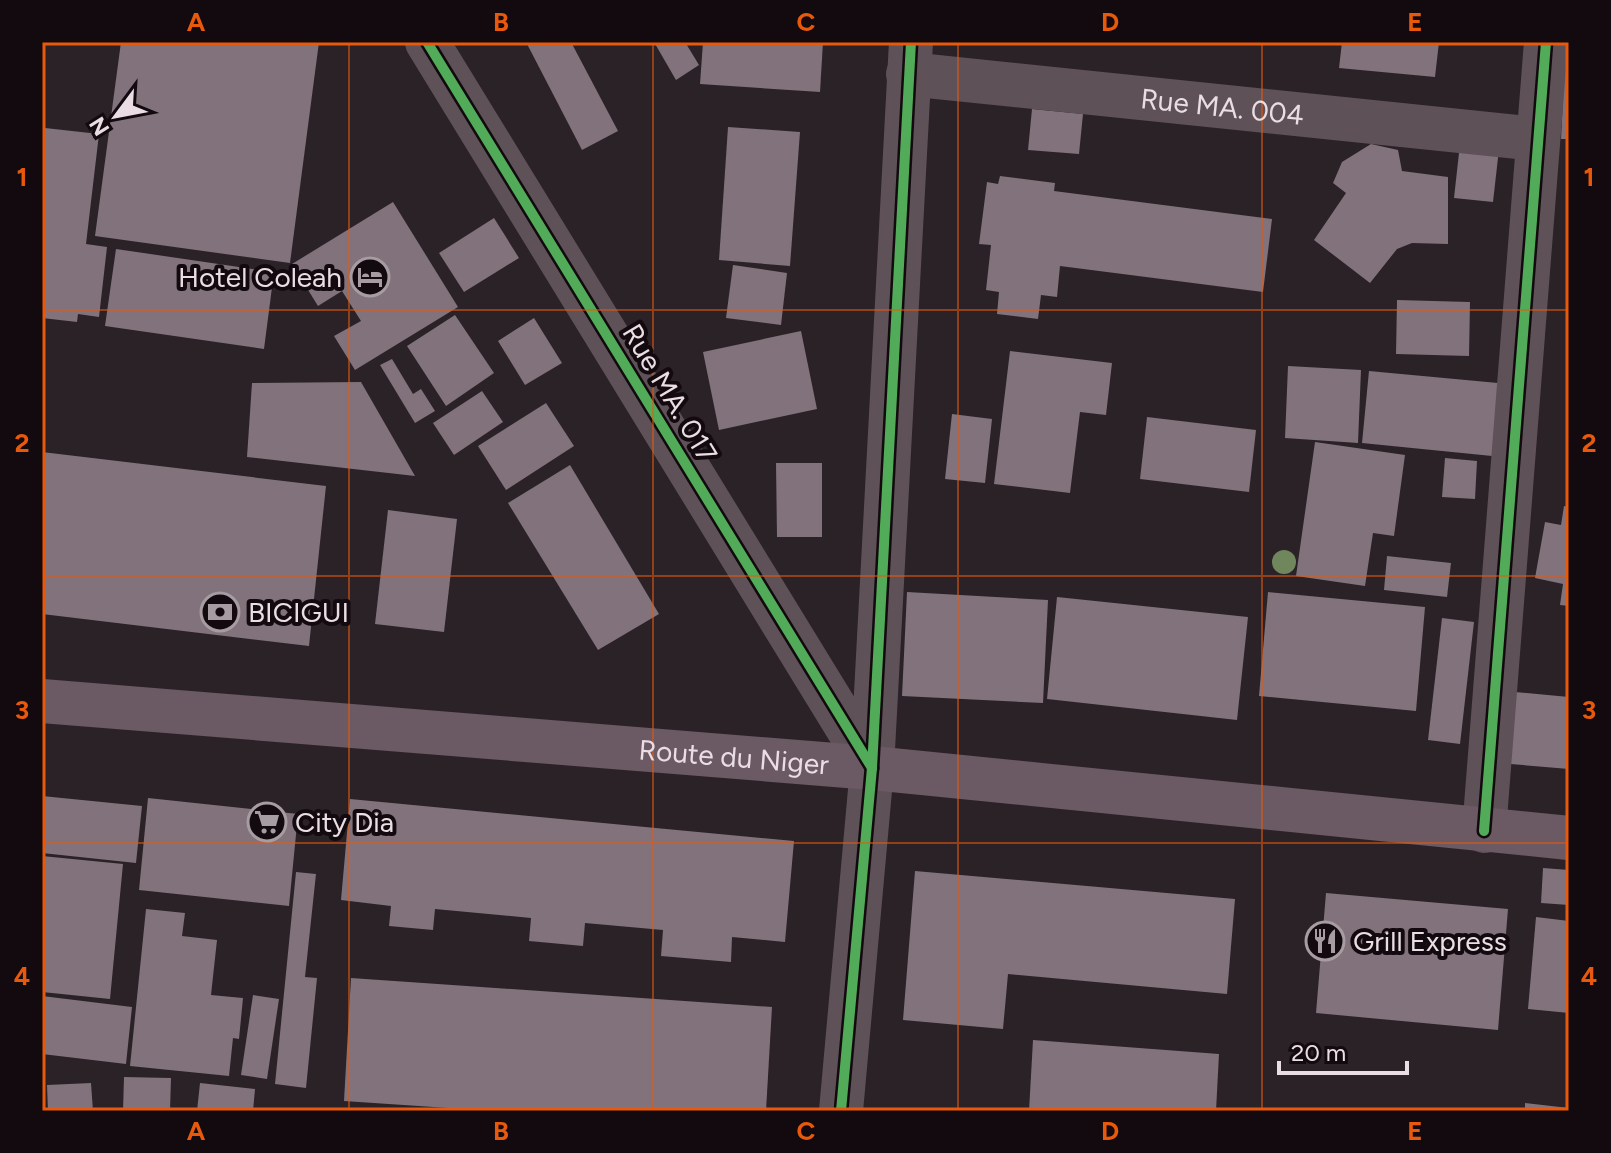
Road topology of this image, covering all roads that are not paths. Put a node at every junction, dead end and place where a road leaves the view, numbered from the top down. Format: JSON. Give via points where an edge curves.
{"nodes":[{"id":1,"x":427,"y":42,"type":"edge"},
{"id":2,"x":1546,"y":42,"type":"edge"},
{"id":3,"x":910,"y":58,"type":"edge"},
{"id":4,"x":1536,"y":139,"type":"junction"},
{"id":5,"x":42,"y":701,"type":"edge"},
{"id":6,"x":872,"y":768,"type":"junction"},
{"id":7,"x":1484,"y":831,"type":"junction"},
{"id":8,"x":1569,"y":838,"type":"edge"},
{"id":9,"x":841,"y":1111,"type":"edge"}],
"edges":[{"from":1,"to":6,"type":"street","name":"Rue MA. 017"},
{"from":2,"to":4,"type":"street"},
{"from":3,"to":4,"type":"street","name":"Rue MA. 004"},
{"from":3,"to":6,"type":"street"},
{"from":4,"to":7,"type":"street"},
{"from":5,"to":6,"type":"main road","name":"Route du Niger"},
{"from":6,"to":7,"type":"main road","name":"Route du Niger"},
{"from":6,"to":9,"type":"street"},
{"from":7,"to":8,"type":"main road","name":"Route du Niger"}]}
